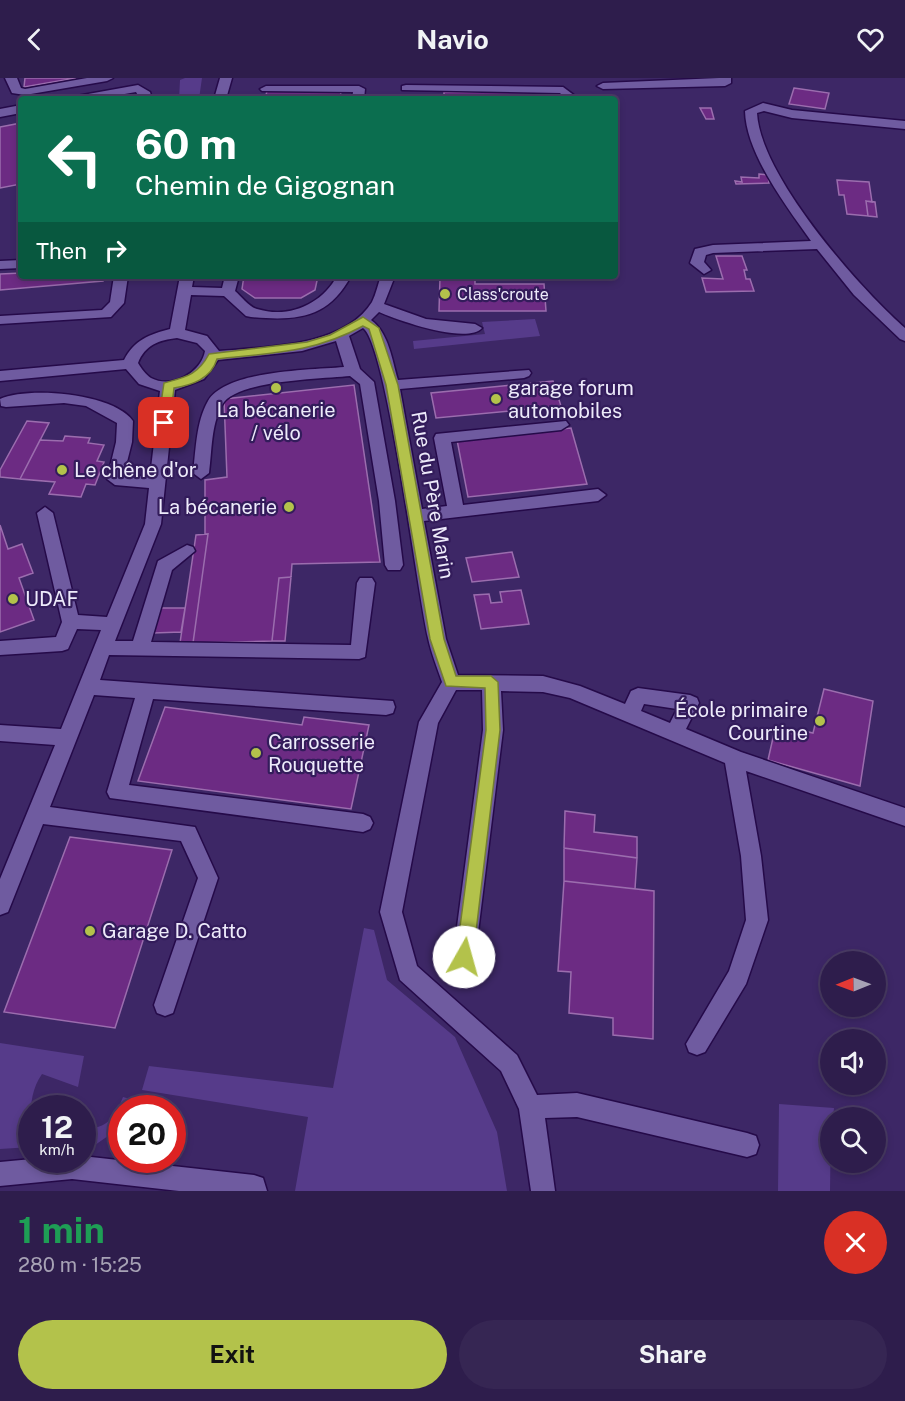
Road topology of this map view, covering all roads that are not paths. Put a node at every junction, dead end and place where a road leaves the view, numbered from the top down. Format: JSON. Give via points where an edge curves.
{"nodes":[{"id":1,"x":12,"y":78,"type":"edge"},
{"id":2,"x":107,"y":78,"type":"edge"},
{"id":3,"x":151,"y":78,"type":"edge"},
{"id":4,"x":219,"y":78,"type":"edge"},
{"id":5,"x":226,"y":78,"type":"edge"},
{"id":6,"x":725,"y":78,"type":"edge"},
{"id":7,"x":603,"y":86,"type":"dead end"},
{"id":8,"x":406,"y":88,"type":"edge"},
{"id":9,"x":267,"y":89,"type":"dead end"},
{"id":10,"x":437,"y":94,"type":"edge"},
{"id":11,"x":94,"y":96,"type":"edge"},
{"id":12,"x":145,"y":96,"type":"edge"},
{"id":13,"x":146,"y":96,"type":"edge"},
{"id":14,"x":220,"y":96,"type":"edge"},
{"id":15,"x":220,"y":96,"type":"edge"},
{"id":16,"x":358,"y":96,"type":"edge"},
{"id":17,"x":570,"y":96,"type":"edge"},
{"id":18,"x":0,"y":109,"type":"edge"},
{"id":19,"x":18,"y":109,"type":"edge"},
{"id":20,"x":905,"y":126,"type":"edge"},
{"id":21,"x":822,"y":245,"type":"junction"},
{"id":22,"x":18,"y":264,"type":"edge"},
{"id":23,"x":0,"y":266,"type":"edge"},
{"id":24,"x":704,"y":270,"type":"dead end"},
{"id":25,"x":121,"y":279,"type":"edge"},
{"id":26,"x":186,"y":279,"type":"edge"},
{"id":27,"x":231,"y":279,"type":"edge"},
{"id":28,"x":343,"y":279,"type":"edge"},
{"id":29,"x":387,"y":279,"type":"edge"},
{"id":30,"x":184,"y":291,"type":"junction"},
{"id":31,"x":228,"y":292,"type":"junction"},
{"id":32,"x":377,"y":306,"type":"junction"},
{"id":33,"x":0,"y":320,"type":"edge"},
{"id":34,"x":363,"y":321,"type":"junction"},
{"id":35,"x":475,"y":328,"type":"dead end"},
{"id":36,"x":177,"y":333,"type":"junction"},
{"id":37,"x":341,"y":333,"type":"junction"},
{"id":38,"x":905,"y":336,"type":"edge"},
{"id":39,"x":213,"y":356,"type":"junction"},
{"id":40,"x":130,"y":364,"type":"junction"},
{"id":41,"x":353,"y":371,"type":"junction"},
{"id":42,"x":524,"y":373,"type":"dead end"},
{"id":43,"x":6,"y":376,"type":"edge"},
{"id":44,"x":392,"y":385,"type":"junction"},
{"id":45,"x":168,"y":386,"type":"junction"},
{"id":46,"x":3,"y":408,"type":"edge"},
{"id":47,"x":561,"y":425,"type":"dead end"},
{"id":48,"x":201,"y":474,"type":"dead end"},
{"id":49,"x":156,"y":483,"type":"junction"},
{"id":50,"x":598,"y":495,"type":"dead end"},
{"id":51,"x":456,"y":511,"type":"junction"},
{"id":52,"x":45,"y":513,"type":"dead end"},
{"id":53,"x":416,"y":516,"type":"junction"},
{"id":54,"x":187,"y":551,"type":"dead end"},
{"id":55,"x":394,"y":565,"type":"dead end"},
{"id":56,"x":366,"y":584,"type":"dead end"},
{"id":57,"x":71,"y":622,"type":"junction"},
{"id":58,"x":113,"y":624,"type":"junction"},
{"id":59,"x":0,"y":648,"type":"edge"},
{"id":60,"x":103,"y":648,"type":"junction"},
{"id":61,"x":140,"y":649,"type":"junction"},
{"id":62,"x":451,"y":682,"type":"junction"},
{"id":63,"x":491,"y":682,"type":"junction"},
{"id":64,"x":88,"y":687,"type":"junction"},
{"id":65,"x":146,"y":692,"type":"junction"},
{"id":66,"x":386,"y":707,"type":"dead end"},
{"id":67,"x":630,"y":715,"type":"junction"},
{"id":68,"x":0,"y":733,"type":"edge"},
{"id":69,"x":674,"y":733,"type":"junction"},
{"id":70,"x":67,"y":738,"type":"junction"},
{"id":71,"x":734,"y":758,"type":"junction"},
{"id":72,"x":37,"y":813,"type":"junction"},
{"id":73,"x":905,"y":817,"type":"edge"},
{"id":74,"x":363,"y":823,"type":"dead end"},
{"id":75,"x":0,"y":905,"type":"edge"},
{"id":76,"x":464,"y":957,"type":"dead end"},
{"id":77,"x":165,"y":1005,"type":"dead end"},
{"id":78,"x":697,"y":1044,"type":"dead end"},
{"id":79,"x":531,"y":1107,"type":"junction"},
{"id":80,"x":747,"y":1145,"type":"dead end"},
{"id":81,"x":0,"y":1174,"type":"edge"},
{"id":82,"x":255,"y":1191,"type":"edge"},
{"id":83,"x":543,"y":1191,"type":"edge"}],
"edges":[{"from":1,"to":2,"type":"street","via":[[15,91],[25,92]]},
{"from":3,"to":13,"type":"street"},
{"from":4,"to":14,"type":"street"},
{"from":5,"to":15,"type":"street"},
{"from":6,"to":7,"type":"street","via":[[725,84]]},
{"from":8,"to":10,"type":"street"},
{"from":9,"to":16,"type":"street","via":[[359,89]]},
{"from":10,"to":17,"type":"street","via":[[564,90]]},
{"from":11,"to":12,"type":"street","via":[[138,88]]},
{"from":18,"to":19,"type":"street"},
{"from":20,"to":21,"type":"street","via":[[792,114],[763,107],[751,111],[749,118],[757,141],[780,184]]},
{"from":21,"to":24,"type":"street","via":[[713,249],[700,252],[697,263]]},
{"from":21,"to":38,"type":"street","via":[[842,272]]},
{"from":22,"to":23,"type":"street"},
{"from":25,"to":33,"type":"street","via":[[117,303],[106,314]]},
{"from":26,"to":30,"type":"street"},
{"from":27,"to":31,"type":"street"},
{"from":28,"to":31,"type":"street","via":[[337,292],[314,310],[297,314],[251,313]]},
{"from":29,"to":32,"type":"street"},
{"from":30,"to":31,"type":"street"},
{"from":30,"to":36,"type":"street"},
{"from":32,"to":34,"type":"street"},
{"from":32,"to":35,"type":"street","via":[[443,329]]},
{"from":34,"to":37,"type":"street"},
{"from":34,"to":44,"type":"street","name":"Rue du Père Marin","via":[[374,328]]},
{"from":36,"to":39,"type":"street","via":[[203,339]]},
{"from":36,"to":40,"type":"street","via":[[144,342],[134,352]]},
{"from":37,"to":39,"type":"street","via":[[308,346]]},
{"from":37,"to":41,"type":"street"},
{"from":39,"to":45,"type":"street","via":[[209,367],[199,376]]},
{"from":40,"to":43,"type":"street"},
{"from":40,"to":45,"type":"street","via":[[142,380]]},
{"from":41,"to":48,"type":"street","via":[[243,384],[222,393],[212,409]]},
{"from":41,"to":55,"type":"street","via":[[367,382]]},
{"from":42,"to":44,"type":"street"},
{"from":43,"to":46,"type":"street"},
{"from":44,"to":53,"type":"street","name":"Rue du Père Marin"},
{"from":45,"to":49,"type":"street"},
{"from":46,"to":49,"type":"street","via":[[64,398],[90,402],[125,421],[115,479]]},
{"from":47,"to":51,"type":"street","via":[[442,438]]},
{"from":49,"to":58,"type":"street","via":[[153,524]]},
{"from":50,"to":51,"type":"street"},
{"from":51,"to":53,"type":"street"},
{"from":52,"to":57,"type":"street"},
{"from":53,"to":62,"type":"street","name":"Rue du Père Marin","via":[[437,639]]},
{"from":54,"to":61,"type":"street","via":[[164,566]]},
{"from":56,"to":61,"type":"street","via":[[359,652]]},
{"from":57,"to":58,"type":"street"},
{"from":57,"to":59,"type":"street","via":[[62,644]]},
{"from":58,"to":60,"type":"street"},
{"from":60,"to":61,"type":"street"},
{"from":60,"to":64,"type":"street"},
{"from":62,"to":63,"type":"street"},
{"from":62,"to":79,"type":"street","via":[[429,722],[391,912],[408,972],[509,1063]]},
{"from":63,"to":67,"type":"street","via":[[543,684],[573,691]]},
{"from":63,"to":76,"type":"street","via":[[493,730]]},
{"from":64,"to":65,"type":"street"},
{"from":64,"to":70,"type":"street"},
{"from":65,"to":66,"type":"street"},
{"from":65,"to":74,"type":"street","via":[[117,792]]},
{"from":67,"to":69,"type":"street"},
{"from":67,"to":69,"type":"street","via":[[638,696],[690,703]]},
{"from":68,"to":70,"type":"street"},
{"from":69,"to":71,"type":"street"},
{"from":70,"to":72,"type":"street"},
{"from":71,"to":73,"type":"street"},
{"from":71,"to":78,"type":"street","via":[[751,856],[757,920],[738,976]]},
{"from":72,"to":75,"type":"street"},
{"from":72,"to":77,"type":"street","via":[[188,833],[208,878]]},
{"from":79,"to":80,"type":"street","via":[[578,1105]]},
{"from":79,"to":83,"type":"street"},
{"from":81,"to":82,"type":"street","via":[[72,1167],[254,1187]]}]}
